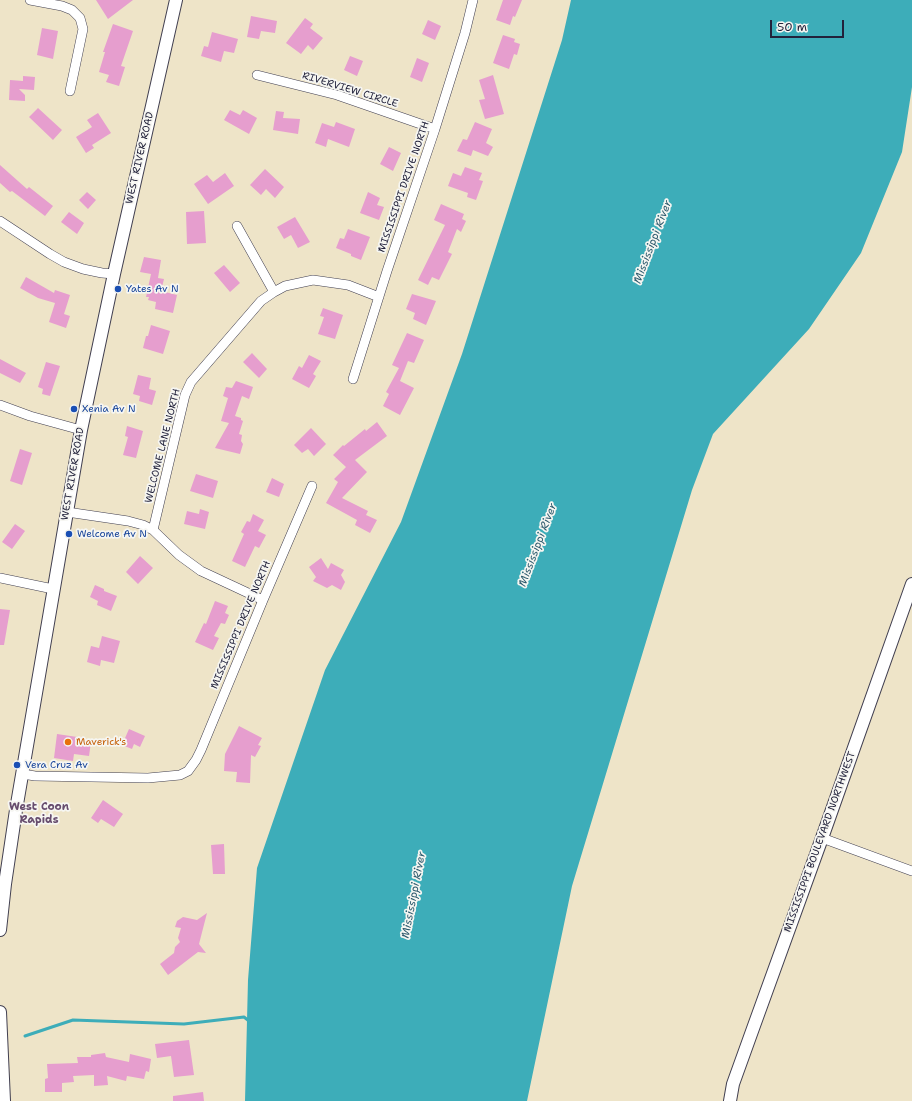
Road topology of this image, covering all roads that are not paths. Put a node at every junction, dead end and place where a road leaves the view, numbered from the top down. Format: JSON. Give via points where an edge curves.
{"nodes":[{"id":1,"x":30,"y":0,"type":"edge"},
{"id":2,"x":176,"y":0,"type":"edge"},
{"id":3,"x":473,"y":0,"type":"edge"},
{"id":4,"x":257,"y":75,"type":"dead end"},
{"id":5,"x":70,"y":91,"type":"dead end"},
{"id":6,"x":435,"y":129,"type":"junction"},
{"id":7,"x":0,"y":221,"type":"edge"},
{"id":8,"x":237,"y":226,"type":"dead end"},
{"id":9,"x":114,"y":274,"type":"junction"},
{"id":10,"x":274,"y":292,"type":"junction"},
{"id":11,"x":378,"y":297,"type":"junction"},
{"id":12,"x":352,"y":379,"type":"dead end"},
{"id":13,"x":0,"y":405,"type":"edge"},
{"id":14,"x":81,"y":430,"type":"junction"},
{"id":15,"x":312,"y":486,"type":"dead end"},
{"id":16,"x":67,"y":512,"type":"junction"},
{"id":17,"x":153,"y":530,"type":"junction"},
{"id":18,"x":0,"y":578,"type":"edge"},
{"id":19,"x":912,"y":584,"type":"edge"},
{"id":20,"x":53,"y":590,"type":"junction"},
{"id":21,"x":263,"y":600,"type":"junction"},
{"id":22,"x":23,"y":774,"type":"junction"},
{"id":23,"x":822,"y":838,"type":"junction"},
{"id":24,"x":912,"y":871,"type":"edge"},
{"id":25,"x":0,"y":930,"type":"edge"},
{"id":26,"x":0,"y":1012,"type":"edge"},
{"id":27,"x":4,"y":1101,"type":"edge"},
{"id":28,"x":730,"y":1101,"type":"edge"}],
"edges":[{"from":1,"to":5,"type":"street","via":[[62,6],[72,10],[80,18],[82,39]]},
{"from":2,"to":9,"type":"main road","name":"WEST RIVER ROAD"},
{"from":3,"to":6,"type":"street","name":"MISSISSIPPI DRIVE NORTH"},
{"from":4,"to":6,"type":"street","name":"RIVERVIEW CIRCLE","via":[[337,96]]},
{"from":6,"to":11,"type":"street","name":"MISSISSIPPI DRIVE NORTH"},
{"from":7,"to":9,"type":"street","via":[[64,262],[83,269]]},
{"from":8,"to":10,"type":"street"},
{"from":9,"to":14,"type":"main road","name":"WEST RIVER ROAD"},
{"from":10,"to":11,"type":"street","name":"WELCOME LANE NORTH","via":[[295,283],[313,280],[348,286]]},
{"from":10,"to":17,"type":"street","name":"WELCOME LANE NORTH","via":[[256,306],[191,382],[185,395]]},
{"from":11,"to":12,"type":"street","name":"MISSISSIPPI DRIVE NORTH"},
{"from":13,"to":14,"type":"street"},
{"from":14,"to":16,"type":"main road","name":"WEST RIVER ROAD"},
{"from":15,"to":21,"type":"street","name":"MISSISSIPPI DRIVE NORTH"},
{"from":16,"to":17,"type":"street","via":[[128,521]]},
{"from":16,"to":20,"type":"main road","name":"WEST RIVER ROAD"},
{"from":17,"to":21,"type":"street","via":[[179,556],[201,572]]},
{"from":18,"to":20,"type":"street"},
{"from":19,"to":23,"type":"main road","name":"MISSISSIPPI BOULEVARD NORTHWEST"},
{"from":20,"to":22,"type":"main road","name":"WEST RIVER ROAD"},
{"from":21,"to":22,"type":"street","name":"MISSISSIPPI DRIVE NORTH","via":[[201,750],[188,771],[180,775],[148,778]]},
{"from":22,"to":25,"type":"main road","name":"WEST RIVER ROAD"},
{"from":23,"to":24,"type":"street"},
{"from":23,"to":28,"type":"main road","name":"MISSISSIPPI BOULEVARD NORTHWEST","via":[[733,1084]]},
{"from":26,"to":27,"type":"main road"}]}
